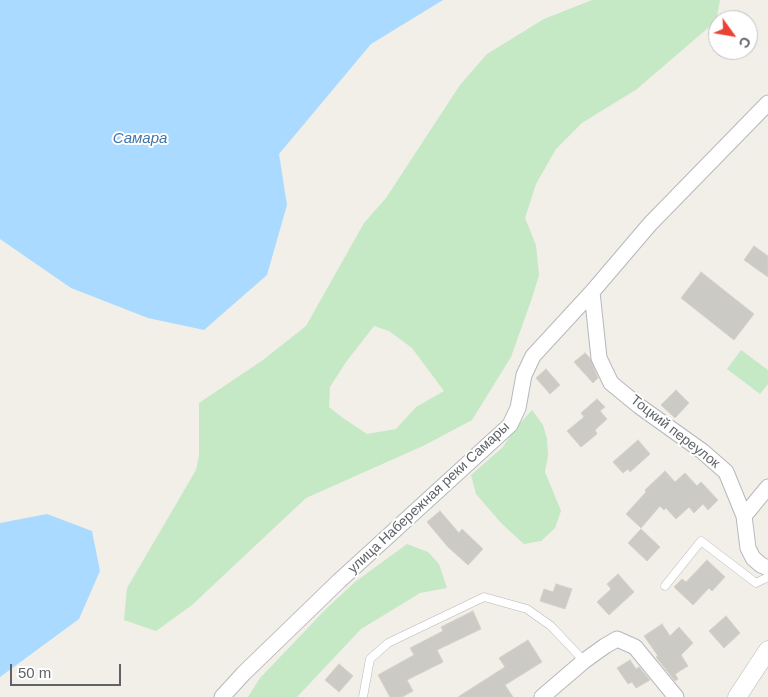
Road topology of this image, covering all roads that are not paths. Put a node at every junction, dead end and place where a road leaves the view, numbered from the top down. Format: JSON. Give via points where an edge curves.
{"nodes":[{"id":1,"x":768,"y":103,"type":"edge"},
{"id":2,"x":592,"y":292,"type":"junction"},
{"id":3,"x":768,"y":487,"type":"edge"},
{"id":4,"x":744,"y":516,"type":"junction"},
{"id":5,"x":768,"y":568,"type":"edge"},
{"id":6,"x":768,"y":577,"type":"edge"},
{"id":7,"x":665,"y":586,"type":"dead end"},
{"id":8,"x":768,"y":650,"type":"edge"},
{"id":9,"x":584,"y":661,"type":"junction"},
{"id":10,"x":222,"y":697,"type":"edge"},
{"id":11,"x":363,"y":697,"type":"edge"},
{"id":12,"x":542,"y":697,"type":"edge"},
{"id":13,"x":676,"y":697,"type":"edge"},
{"id":14,"x":737,"y":697,"type":"edge"}],
"edges":[{"from":1,"to":2,"type":"street","name":"улица Набережная реки Самары","via":[[650,224]]},
{"from":2,"to":4,"type":"street","name":"Тоцкий переулок","via":[[599,358],[611,383],[726,472]]},
{"from":2,"to":10,"type":"street","name":"улица Набережная реки Самары","via":[[533,356],[524,375],[518,408],[510,425],[339,581]]},
{"from":3,"to":4,"type":"street"},
{"from":4,"to":5,"type":"street","name":"Тоцкий переулок","via":[[748,548],[753,558]]},
{"from":6,"to":7,"type":"lane","via":[[756,583],[701,541]]},
{"from":8,"to":14,"type":"street"},
{"from":9,"to":11,"type":"lane","via":[[551,626],[526,609],[484,597],[388,643],[370,659]]},
{"from":9,"to":12,"type":"street"},
{"from":9,"to":13,"type":"street","via":[[617,639],[635,647]]}]}
